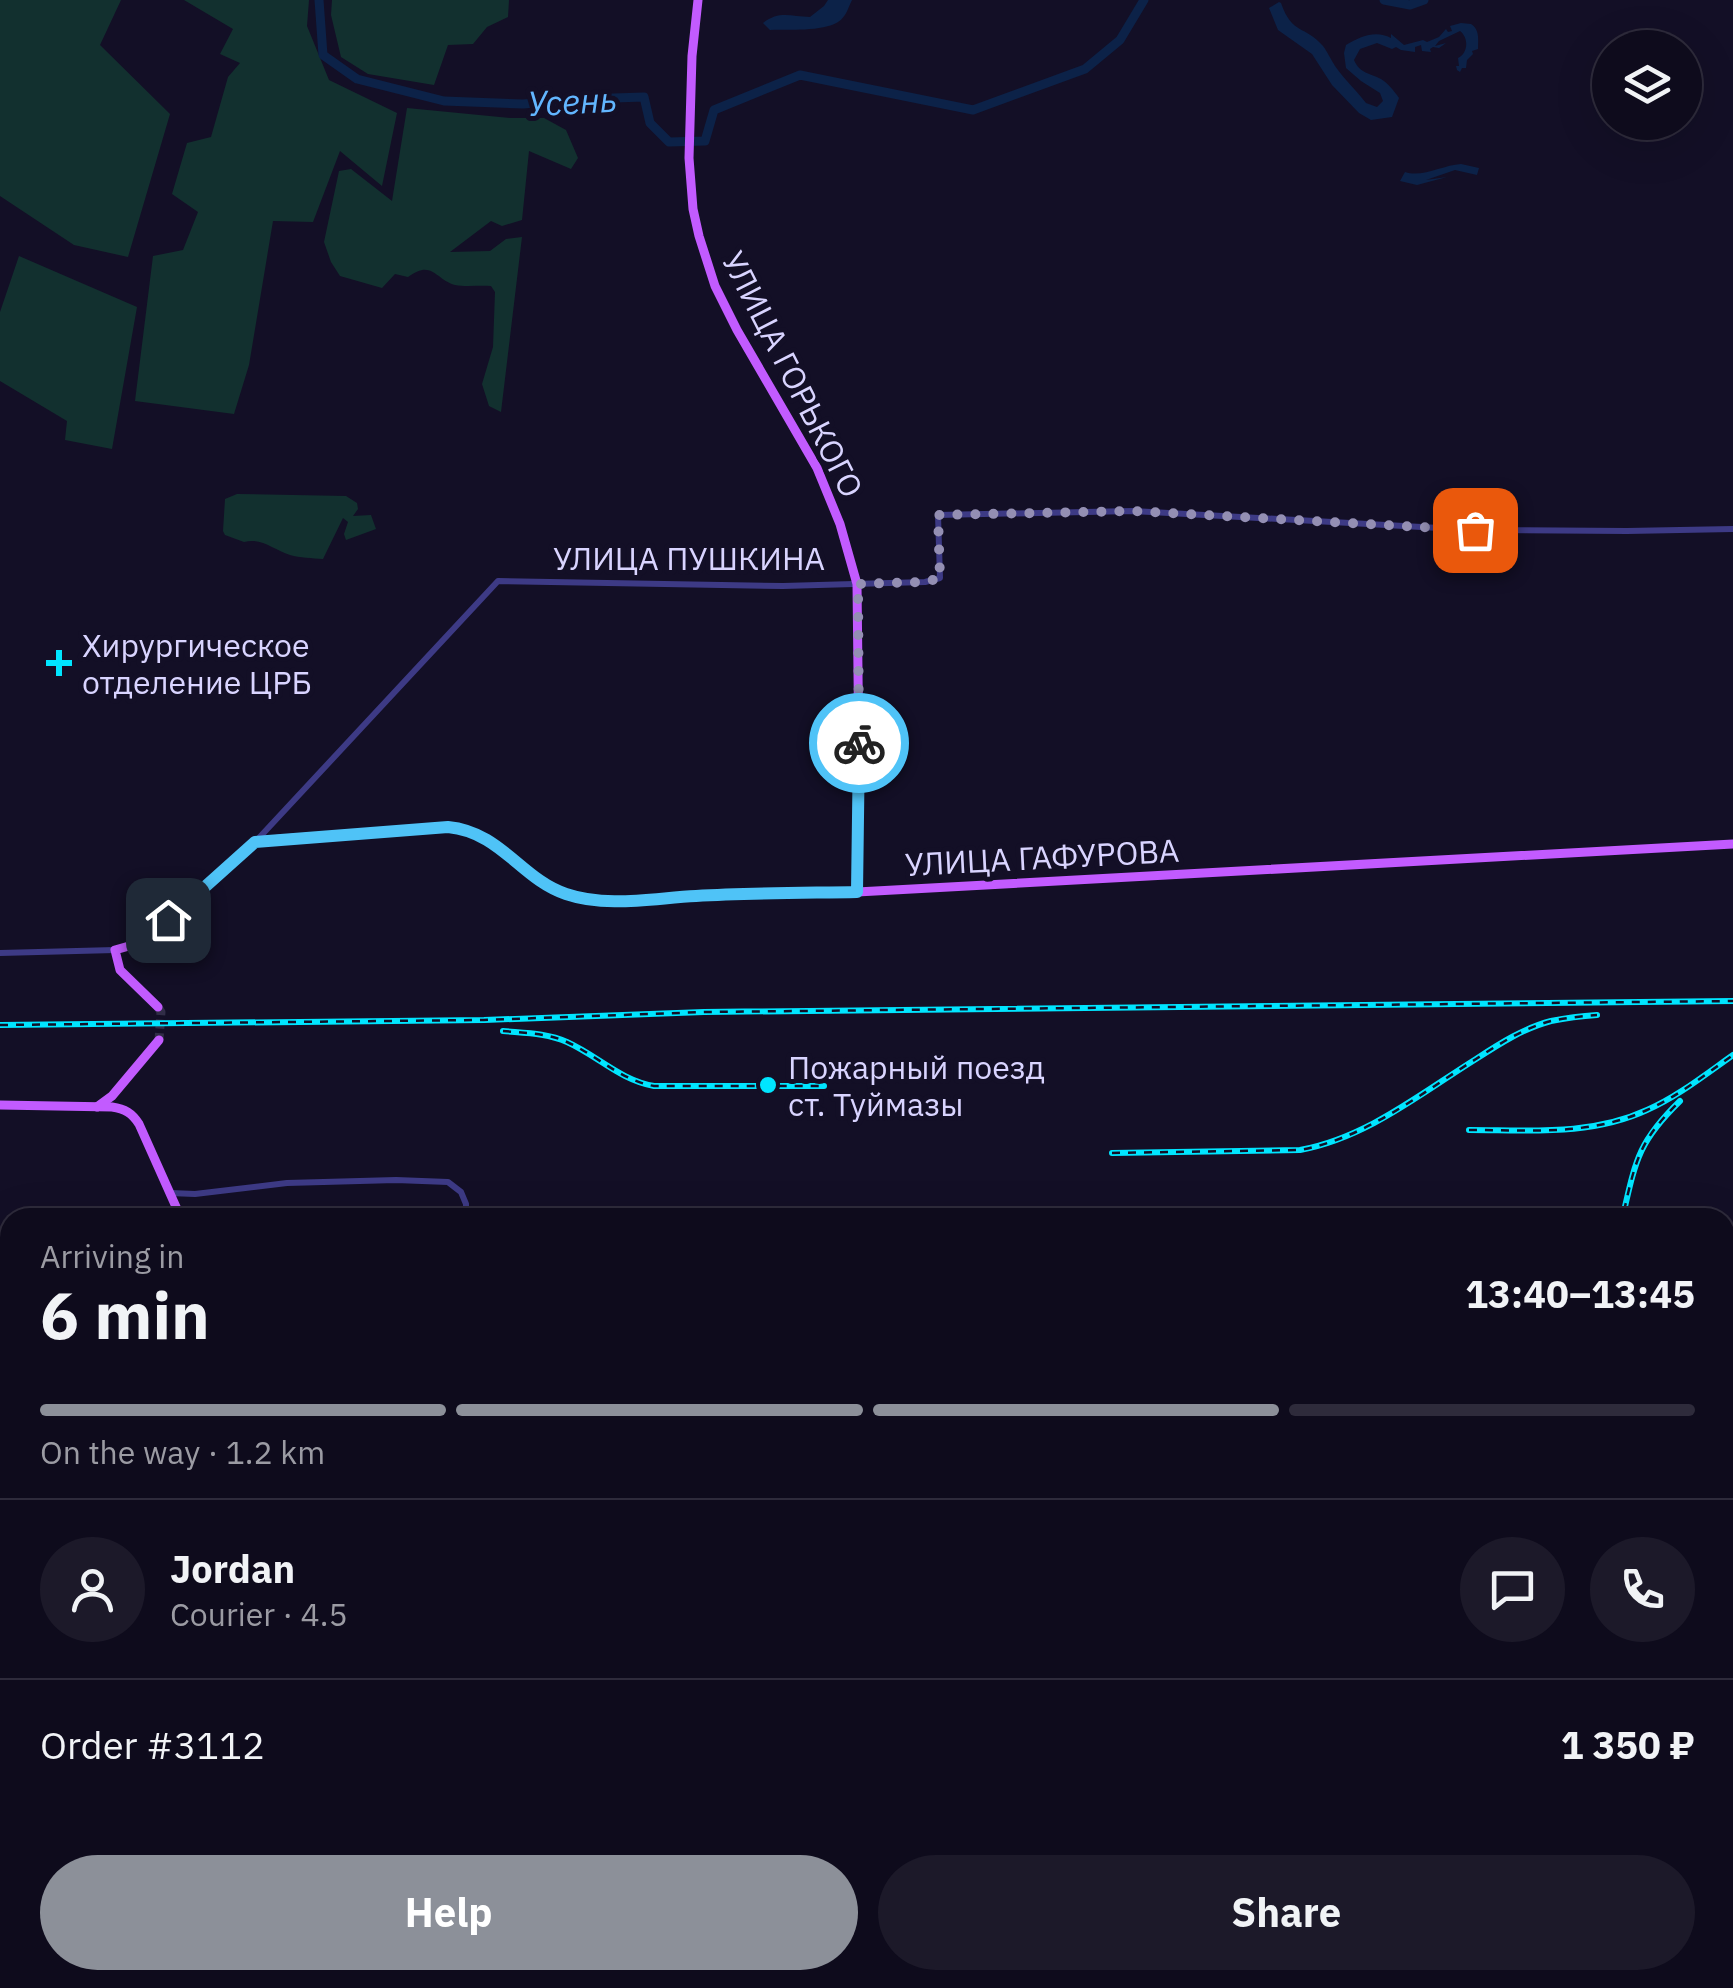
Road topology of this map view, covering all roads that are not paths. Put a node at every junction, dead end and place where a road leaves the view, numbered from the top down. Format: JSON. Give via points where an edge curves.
{"nodes":[{"id":1,"x":698,"y":0,"type":"edge"},
{"id":2,"x":1733,"y":530,"type":"edge"},
{"id":3,"x":858,"y":584,"type":"junction"},
{"id":4,"x":255,"y":842,"type":"junction"},
{"id":5,"x":1733,"y":844,"type":"edge"},
{"id":6,"x":857,"y":892,"type":"junction"},
{"id":7,"x":114,"y":950,"type":"junction"},
{"id":8,"x":0,"y":953,"type":"edge"},
{"id":9,"x":158,"y":1007,"type":"tunnel mouth"},
{"id":10,"x":158,"y":1040,"type":"tunnel mouth"},
{"id":11,"x":0,"y":1104,"type":"edge"},
{"id":12,"x":98,"y":1107,"type":"junction"},
{"id":13,"x":170,"y":1193,"type":"junction"},
{"id":14,"x":177,"y":1208,"type":"edge"},
{"id":15,"x":466,"y":1208,"type":"edge"}],
"edges":[{"from":1,"to":3,"type":"main road","name":"УЛИЦА ГОРЬКОГО","via":[[692,208],[715,286],[817,468]]},
{"from":2,"to":3,"type":"street","name":"УЛИЦА ПУШКИНА","via":[[1475,530],[1133,511],[938,515],[940,578]]},
{"from":3,"to":4,"type":"street","name":"УЛИЦА ПУШКИНА","via":[[498,581]]},
{"from":3,"to":6,"type":"main road","name":"УЛИЦА ГОРЬКОГО"},
{"from":4,"to":6,"type":"main road","name":"УЛИЦА ГАФУРОВА","via":[[465,828],[564,894],[599,902]]},
{"from":4,"to":7,"type":"main road","via":[[159,928]]},
{"from":5,"to":6,"type":"main road","name":"УЛИЦА ГАФУРОВА"},
{"from":7,"to":8,"type":"street"},
{"from":7,"to":9,"type":"main road","via":[[120,970]]},
{"from":10,"to":12,"type":"main road"},
{"from":11,"to":12,"type":"main road"},
{"from":12,"to":13,"type":"main road","via":[[133,1116]]},
{"from":13,"to":14,"type":"main road"},
{"from":13,"to":15,"type":"street","via":[[306,1182],[448,1182]]}]}
